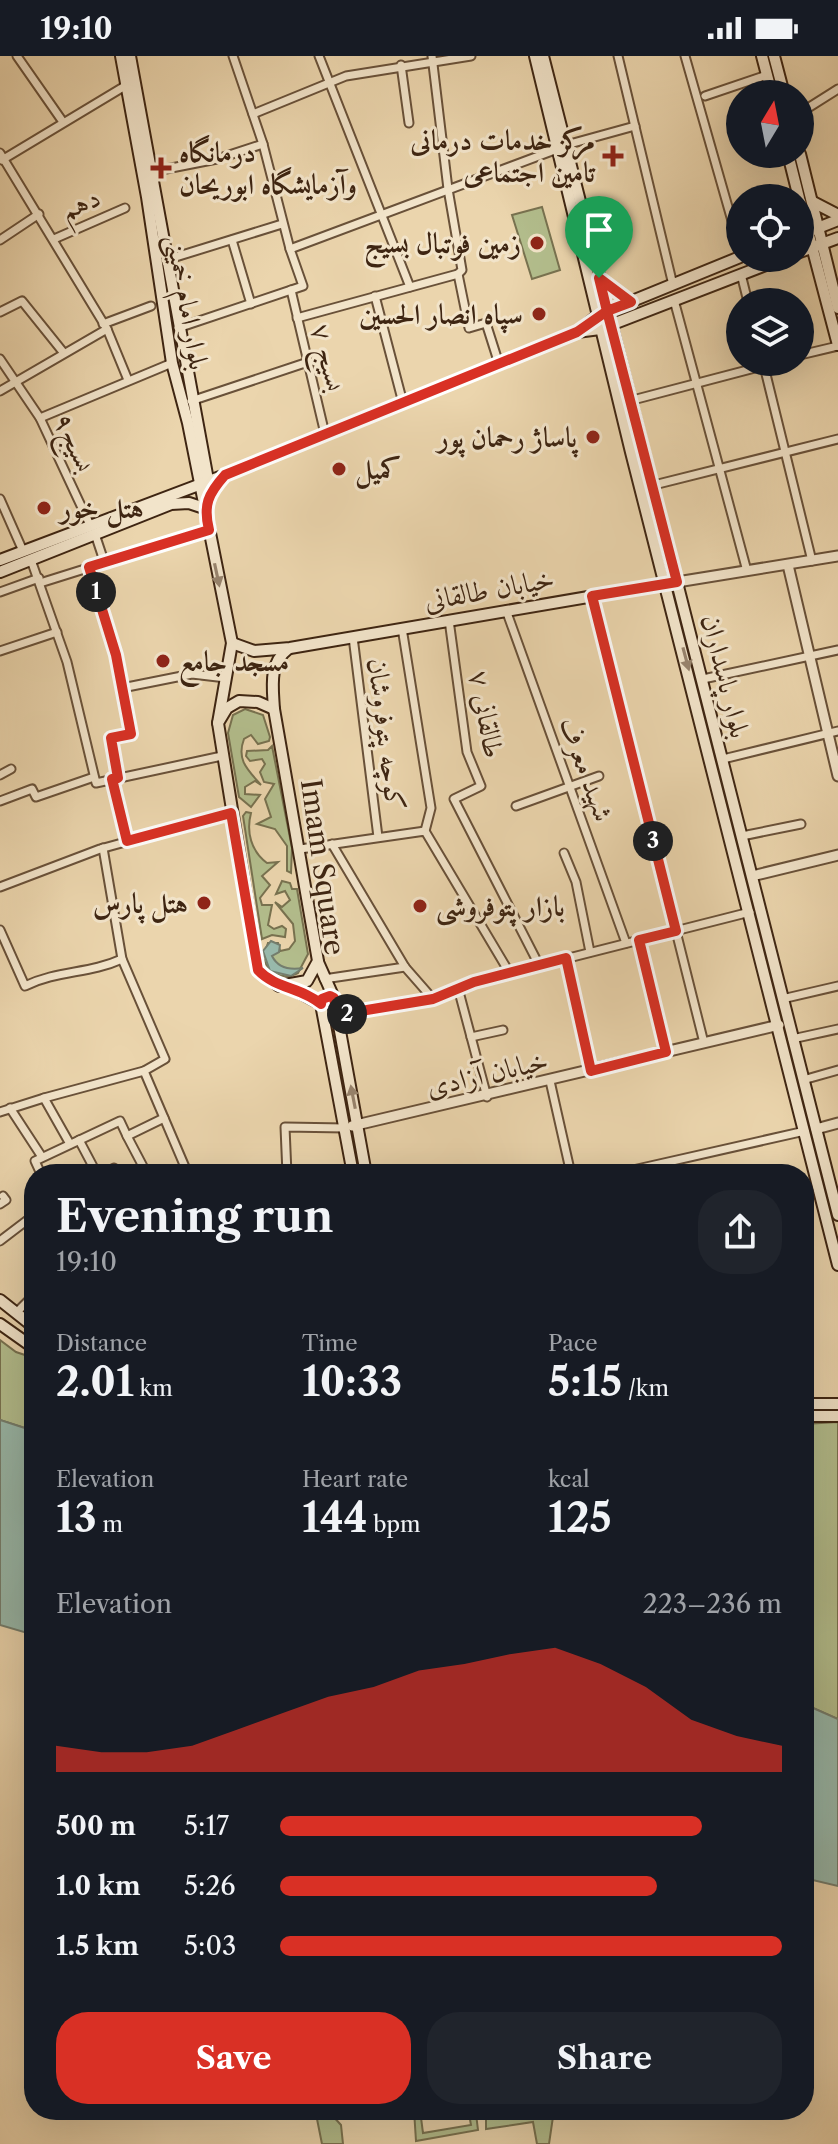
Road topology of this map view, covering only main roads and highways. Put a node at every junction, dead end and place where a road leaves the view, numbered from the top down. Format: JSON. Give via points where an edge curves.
{"nodes":[{"id":1,"x":121,"y":56,"type":"edge"},
{"id":2,"x":130,"y":56,"type":"edge"},
{"id":3,"x":535,"y":56,"type":"edge"},
{"id":4,"x":543,"y":56,"type":"edge"},
{"id":5,"x":762,"y":56,"type":"edge"},
{"id":6,"x":774,"y":56,"type":"edge"},
{"id":7,"x":768,"y":80,"type":"edge"},
{"id":8,"x":780,"y":80,"type":"edge"},
{"id":9,"x":563,"y":147,"type":"junction"},
{"id":10,"x":814,"y":203,"type":"edge"},
{"id":11,"x":838,"y":217,"type":"edge"},
{"id":12,"x":814,"y":227,"type":"edge"},
{"id":13,"x":838,"y":238,"type":"edge"},
{"id":14,"x":814,"y":240,"type":"edge"},
{"id":15,"x":818,"y":246,"type":"junction"},
{"id":16,"x":814,"y":247,"type":"edge"},
{"id":17,"x":814,"y":259,"type":"edge"},
{"id":18,"x":726,"y":263,"type":"edge"},
{"id":19,"x":823,"y":264,"type":"junction"},
{"id":20,"x":746,"y":272,"type":"edge"},
{"id":21,"x":595,"y":281,"type":"junction"},
{"id":22,"x":631,"y":302,"type":"junction"},
{"id":23,"x":838,"y":308,"type":"edge"},
{"id":24,"x":602,"y":313,"type":"junction"},
{"id":25,"x":605,"y":327,"type":"junction"},
{"id":26,"x":582,"y":328,"type":"junction"},
{"id":27,"x":181,"y":345,"type":"junction"},
{"id":28,"x":838,"y":346,"type":"edge"},
{"id":29,"x":169,"y":348,"type":"junction"},
{"id":30,"x":194,"y":465,"type":"junction"},
{"id":31,"x":225,"y":475,"type":"junction"},
{"id":32,"x":203,"y":482,"type":"junction"},
{"id":33,"x":181,"y":489,"type":"junction"},
{"id":34,"x":204,"y":508,"type":"junction"},
{"id":35,"x":138,"y":511,"type":"junction"},
{"id":36,"x":27,"y":555,"type":"junction"},
{"id":37,"x":0,"y":560,"type":"edge"},
{"id":38,"x":0,"y":572,"type":"edge"},
{"id":39,"x":671,"y":583,"type":"junction"},
{"id":40,"x":232,"y":643,"type":"junction"},
{"id":41,"x":290,"y":648,"type":"junction"},
{"id":42,"x":274,"y":710,"type":"junction"},
{"id":43,"x":218,"y":723,"type":"junction"},
{"id":44,"x":709,"y":728,"type":"junction"},
{"id":45,"x":318,"y":961,"type":"junction"},
{"id":46,"x":288,"y":987,"type":"junction"},
{"id":47,"x":334,"y":998,"type":"junction"},
{"id":48,"x":321,"y":1004,"type":"junction"},
{"id":49,"x":810,"y":1130,"type":"junction"},
{"id":50,"x":351,"y":1164,"type":"edge"},
{"id":51,"x":364,"y":1164,"type":"edge"},
{"id":52,"x":837,"y":1211,"type":"edge"},
{"id":53,"x":838,"y":1265,"type":"edge"},
{"id":54,"x":0,"y":1300,"type":"edge"},
{"id":55,"x":24,"y":1319,"type":"edge"},
{"id":56,"x":0,"y":1324,"type":"edge"},
{"id":57,"x":24,"y":1341,"type":"edge"},
{"id":58,"x":838,"y":1393,"type":"edge"},
{"id":59,"x":814,"y":1404,"type":"edge"},
{"id":60,"x":824,"y":1404,"type":"junction"},
{"id":61,"x":838,"y":1404,"type":"edge"},
{"id":62,"x":814,"y":1416,"type":"edge"},
{"id":63,"x":838,"y":1416,"type":"edge"}],
"edges":[{"from":1,"to":29,"type":"main road","name":"بلوار امام خمینی"},
{"from":2,"to":27,"type":"main road","name":"بلوار امام خمینی"},
{"from":3,"to":9,"type":"main road"},
{"from":4,"to":9,"type":"main road","name":"بلوار پاسداران"},
{"from":5,"to":7,"type":"main road"},
{"from":6,"to":8,"type":"main road"},
{"from":9,"to":21,"type":"main road","name":"بلوار پاسداران"},
{"from":10,"to":11,"type":"main road"},
{"from":11,"to":12,"type":"main road"},
{"from":13,"to":15,"type":"main road"},
{"from":13,"to":19,"type":"main road"},
{"from":14,"to":15,"type":"main road"},
{"from":15,"to":16,"type":"main road"},
{"from":15,"to":19,"type":"main road"},
{"from":17,"to":19,"type":"main road"},
{"from":18,"to":22,"type":"main road"},
{"from":19,"to":23,"type":"main road"},
{"from":19,"to":28,"type":"main road"},
{"from":20,"to":25,"type":"main road"},
{"from":21,"to":22,"type":"main road"},
{"from":21,"to":24,"type":"main road","name":"بلوار پاسداران"},
{"from":21,"to":26,"type":"main road"},
{"from":22,"to":24,"type":"main road"},
{"from":24,"to":25,"type":"main road","name":"بلوار پاسداران"},
{"from":24,"to":26,"type":"main road"},
{"from":25,"to":26,"type":"main road"},
{"from":25,"to":39,"type":"main road","name":"بلوار پاسداران"},
{"from":25,"to":39,"type":"main road","name":"بلوار پاسداران","via":[[629,401]]},
{"from":26,"to":31,"type":"main road"},
{"from":27,"to":29,"type":"main road"},
{"from":27,"to":32,"type":"main road","name":"بلوار امام خمینی"},
{"from":29,"to":30,"type":"main road","name":"بلوار امام خمینی"},
{"from":30,"to":32,"type":"main road","name":"بلوار امام خمینی"},
{"from":30,"to":33,"type":"main road","via":[[191,480]]},
{"from":31,"to":32,"type":"main road"},
{"from":31,"to":34,"type":"main road"},
{"from":32,"to":33,"type":"main road"},
{"from":32,"to":34,"type":"main road","name":"بلوار امام خمینی"},
{"from":33,"to":35,"type":"main road"},
{"from":34,"to":35,"type":"main road","via":[[189,503]]},
{"from":34,"to":40,"type":"main road","name":"بلوار امام خمینی","one_way":true},
{"from":35,"to":36,"type":"main road"},
{"from":36,"to":37,"type":"main road"},
{"from":36,"to":38,"type":"main road"},
{"from":39,"to":41,"type":"main road","name":"خیابان طالقانی"},
{"from":39,"to":44,"type":"main road","name":"بلوار پاسداران","one_way":true},
{"from":39,"to":44,"type":"main road","name":"بلوار پاسداران","via":[[703,679]]},
{"from":40,"to":41,"type":"main road","name":"خیابان طالقانی","via":[[254,651]]},
{"from":40,"to":43,"type":"main road"},
{"from":41,"to":42,"type":"main road","name":"Imam Square","via":[[273,671]]},
{"from":42,"to":43,"type":"main road","via":[[239,701]]},
{"from":42,"to":45,"type":"main road","name":"Imam Square"},
{"from":43,"to":46,"type":"main road","via":[[258,970],[269,982]]},
{"from":44,"to":49,"type":"main road","name":"بلوار پاسداران","via":[[750,912]]},
{"from":44,"to":49,"type":"main road","name":"بلوار پاسداران","via":[[723,759],[803,1080]]},
{"from":45,"to":46,"type":"main road","name":"Imam Square","via":[[307,981]]},
{"from":45,"to":47,"type":"main road"},
{"from":46,"to":48,"type":"main road"},
{"from":47,"to":48,"type":"main road","via":[[325,996]]},
{"from":51,"to":47,"type":"main road","one_way":true},
{"from":48,"to":50,"type":"main road"},
{"from":49,"to":52,"type":"main road","name":"بلوار پاسداران"},
{"from":49,"to":53,"type":"main road","name":"بلوار پاسداران"},
{"from":54,"to":55,"type":"main road"},
{"from":56,"to":57,"type":"main road"},
{"from":58,"to":60,"type":"main road"},
{"from":59,"to":60,"type":"main road"},
{"from":60,"to":61,"type":"main road"},
{"from":62,"to":63,"type":"main road"}]}
